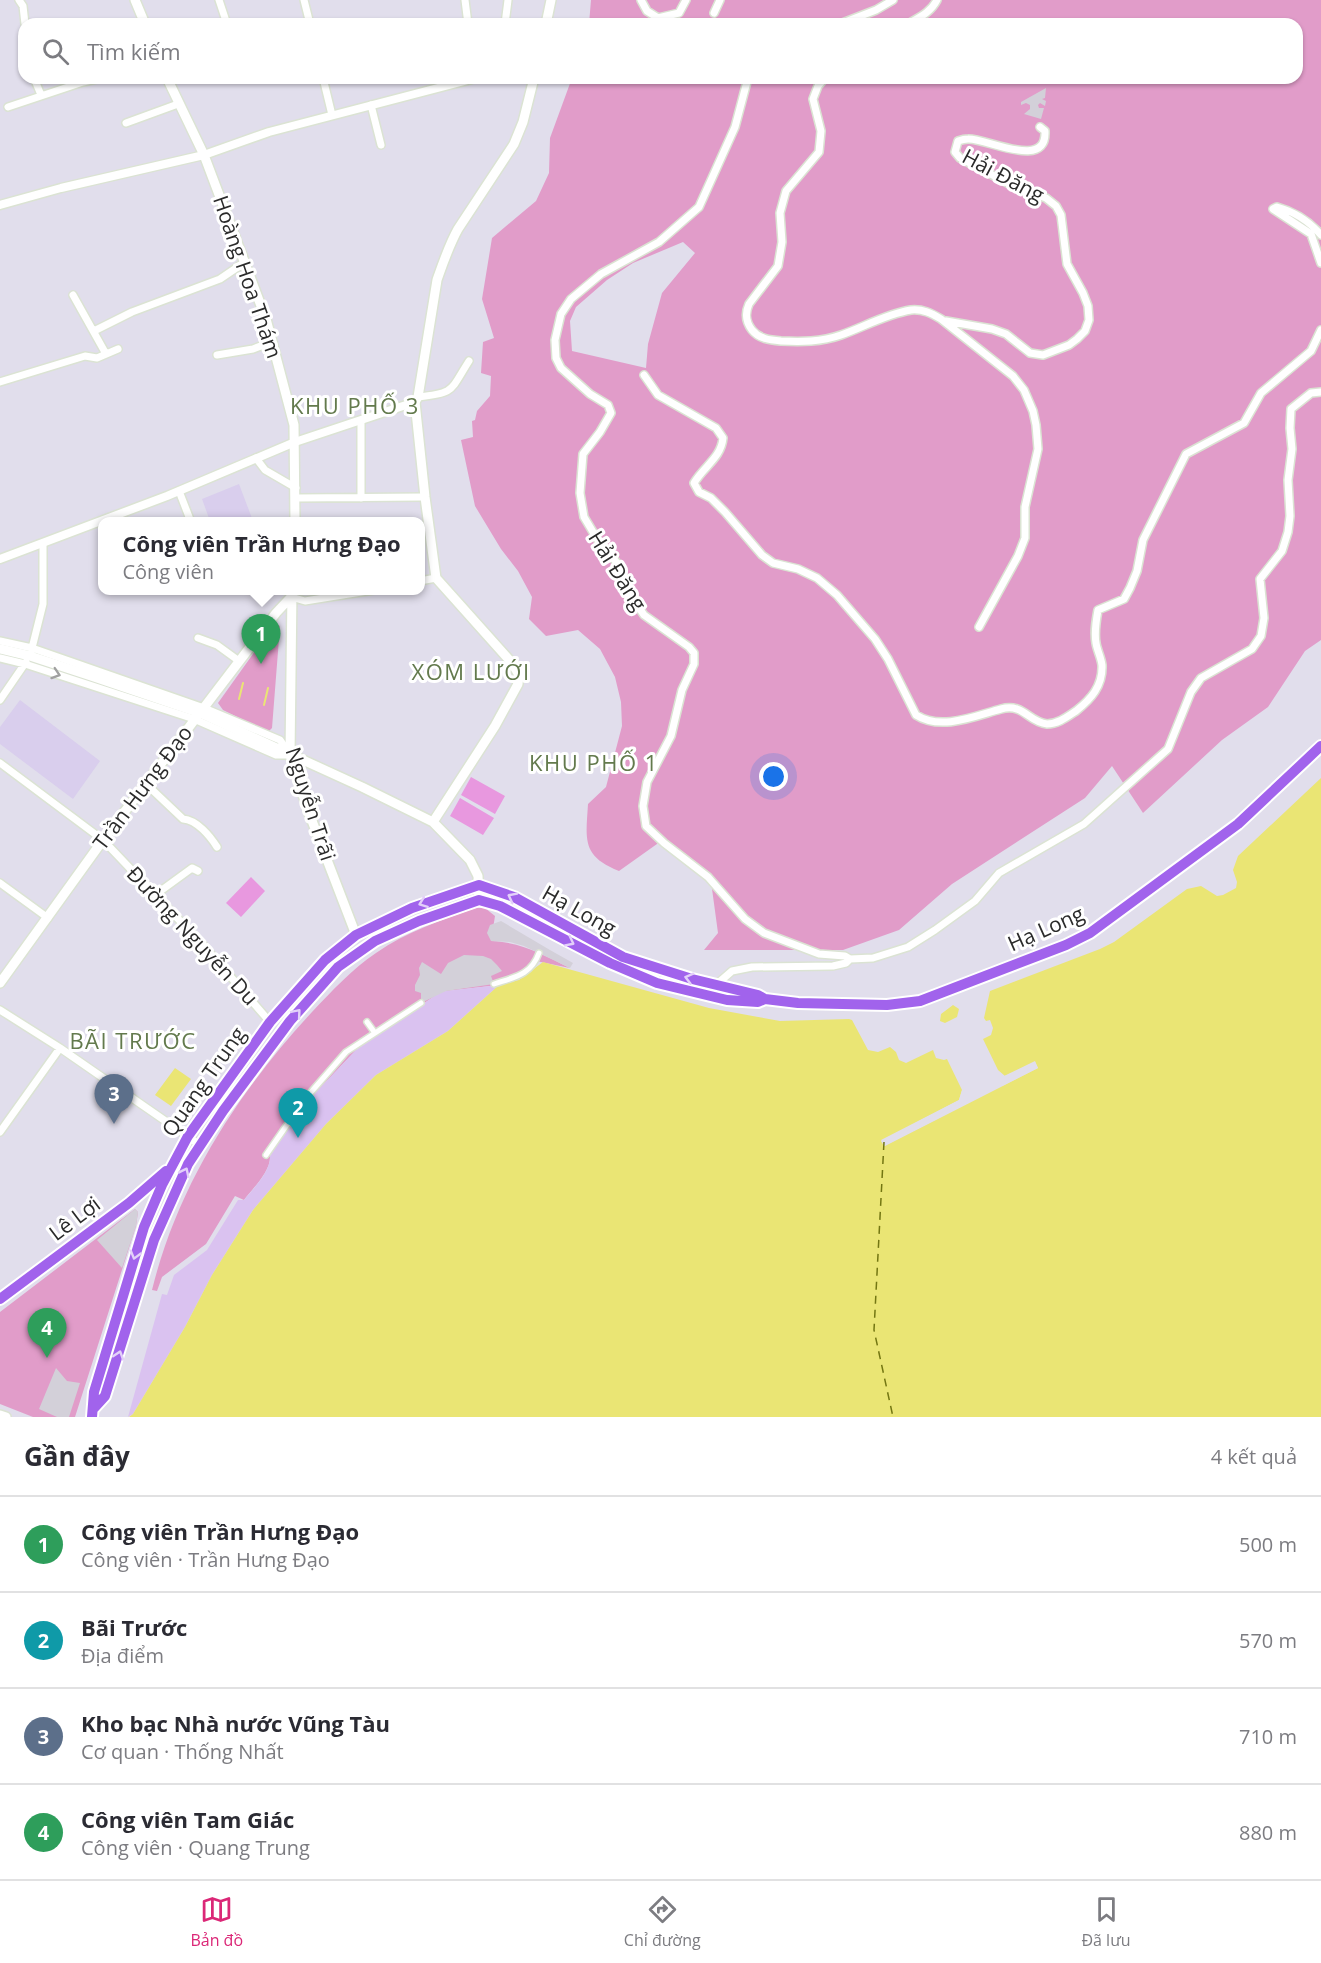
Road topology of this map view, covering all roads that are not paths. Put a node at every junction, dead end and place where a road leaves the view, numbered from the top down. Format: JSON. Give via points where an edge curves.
{"nodes":[{"id":1,"x":19,"y":0,"type":"edge"},
{"id":2,"x":135,"y":0,"type":"edge"},
{"id":3,"x":219,"y":0,"type":"edge"},
{"id":4,"x":304,"y":0,"type":"edge"},
{"id":5,"x":465,"y":0,"type":"edge"},
{"id":6,"x":508,"y":0,"type":"edge"},
{"id":7,"x":551,"y":0,"type":"edge"},
{"id":8,"x":641,"y":0,"type":"edge"},
{"id":9,"x":686,"y":0,"type":"edge"},
{"id":10,"x":720,"y":0,"type":"edge"},
{"id":11,"x":893,"y":0,"type":"edge"},
{"id":12,"x":937,"y":0,"type":"edge"},
{"id":13,"x":714,"y":13,"type":"dead end"},
{"id":14,"x":24,"y":18,"type":"edge"},
{"id":15,"x":142,"y":18,"type":"edge"},
{"id":16,"x":225,"y":18,"type":"edge"},
{"id":17,"x":308,"y":18,"type":"edge"},
{"id":18,"x":467,"y":18,"type":"edge"},
{"id":19,"x":506,"y":18,"type":"edge"},
{"id":20,"x":547,"y":18,"type":"edge"},
{"id":21,"x":855,"y":18,"type":"edge"},
{"id":22,"x":919,"y":18,"type":"edge"},
{"id":23,"x":36,"y":84,"type":"edge"},
{"id":24,"x":74,"y":84,"type":"edge"},
{"id":25,"x":170,"y":84,"type":"edge"},
{"id":26,"x":324,"y":84,"type":"edge"},
{"id":27,"x":453,"y":84,"type":"edge"},
{"id":28,"x":532,"y":84,"type":"edge"},
{"id":29,"x":746,"y":84,"type":"edge"},
{"id":30,"x":820,"y":84,"type":"edge"},
{"id":31,"x":41,"y":95,"type":"junction"},
{"id":32,"x":178,"y":104,"type":"junction"},
{"id":33,"x":371,"y":105,"type":"junction"},
{"id":34,"x":8,"y":108,"type":"dead end"},
{"id":35,"x":332,"y":115,"type":"junction"},
{"id":36,"x":126,"y":123,"type":"dead end"},
{"id":37,"x":1040,"y":127,"type":"dead end"},
{"id":38,"x":381,"y":145,"type":"dead end"},
{"id":39,"x":204,"y":154,"type":"junction"},
{"id":40,"x":0,"y":205,"type":"edge"},
{"id":41,"x":1321,"y":235,"type":"edge"},
{"id":42,"x":245,"y":262,"type":"junction"},
{"id":43,"x":1321,"y":263,"type":"edge"},
{"id":44,"x":72,"y":295,"type":"dead end"},
{"id":45,"x":943,"y":321,"type":"junction"},
{"id":46,"x":1321,"y":330,"type":"edge"},
{"id":47,"x":94,"y":331,"type":"junction"},
{"id":48,"x":271,"y":342,"type":"junction"},
{"id":49,"x":118,"y":349,"type":"dead end"},
{"id":50,"x":106,"y":354,"type":"junction"},
{"id":51,"x":217,"y":355,"type":"dead end"},
{"id":52,"x":469,"y":361,"type":"dead end"},
{"id":53,"x":644,"y":375,"type":"dead end"},
{"id":54,"x":0,"y":382,"type":"edge"},
{"id":55,"x":1321,"y":392,"type":"edge"},
{"id":56,"x":416,"y":399,"type":"junction"},
{"id":57,"x":361,"y":421,"type":"junction"},
{"id":58,"x":295,"y":442,"type":"junction"},
{"id":59,"x":256,"y":458,"type":"junction"},
{"id":60,"x":179,"y":491,"type":"junction"},
{"id":61,"x":296,"y":493,"type":"junction"},
{"id":62,"x":425,"y":497,"type":"junction"},
{"id":63,"x":361,"y":498,"type":"junction"},
{"id":64,"x":111,"y":517,"type":"edge"},
{"id":65,"x":189,"y":517,"type":"edge"},
{"id":66,"x":295,"y":517,"type":"edge"},
{"id":67,"x":98,"y":522,"type":"edge"},
{"id":68,"x":43,"y":543,"type":"junction"},
{"id":69,"x":0,"y":558,"type":"edge"},
{"id":70,"x":436,"y":578,"type":"junction"},
{"id":71,"x":425,"y":580,"type":"edge"},
{"id":72,"x":291,"y":595,"type":"edge"},
{"id":73,"x":292,"y":595,"type":"edge"},
{"id":74,"x":294,"y":595,"type":"edge"},
{"id":75,"x":346,"y":595,"type":"edge"},
{"id":76,"x":980,"y":627,"type":"dead end"},
{"id":77,"x":198,"y":638,"type":"dead end"},
{"id":78,"x":0,"y":641,"type":"edge"},
{"id":79,"x":0,"y":649,"type":"edge"},
{"id":80,"x":29,"y":656,"type":"junction"},
{"id":81,"x":0,"y":658,"type":"edge"},
{"id":82,"x":239,"y":661,"type":"junction"},
{"id":83,"x":0,"y":700,"type":"edge"},
{"id":84,"x":199,"y":713,"type":"junction"},
{"id":85,"x":1321,"y":746,"type":"edge"},
{"id":86,"x":290,"y":755,"type":"junction"},
{"id":87,"x":0,"y":763,"type":"edge"},
{"id":88,"x":145,"y":783,"type":"junction"},
{"id":89,"x":433,"y":822,"type":"junction"},
{"id":90,"x":103,"y":840,"type":"junction"},
{"id":91,"x":217,"y":848,"type":"dead end"},
{"id":92,"x":198,"y":871,"type":"dead end"},
{"id":93,"x":0,"y":883,"type":"edge"},
{"id":94,"x":479,"y":885,"type":"junction"},
{"id":95,"x":155,"y":895,"type":"junction"},
{"id":96,"x":479,"y":900,"type":"junction"},
{"id":97,"x":48,"y":918,"type":"junction"},
{"id":98,"x":356,"y":935,"type":"junction"},
{"id":99,"x":539,"y":952,"type":"dead end"},
{"id":100,"x":850,"y":959,"type":"junction"},
{"id":101,"x":622,"y":962,"type":"junction"},
{"id":102,"x":0,"y":983,"type":"edge"},
{"id":103,"x":494,"y":984,"type":"dead end"},
{"id":104,"x":717,"y":984,"type":"junction"},
{"id":105,"x":713,"y":996,"type":"junction"},
{"id":106,"x":765,"y":999,"type":"junction"},
{"id":107,"x":421,"y":1003,"type":"dead end"},
{"id":108,"x":0,"y":1010,"type":"edge"},
{"id":109,"x":270,"y":1022,"type":"junction"},
{"id":110,"x":367,"y":1022,"type":"dead end"},
{"id":111,"x":375,"y":1033,"type":"junction"},
{"id":112,"x":60,"y":1048,"type":"junction"},
{"id":113,"x":0,"y":1132,"type":"edge"},
{"id":114,"x":188,"y":1136,"type":"junction"},
{"id":115,"x":200,"y":1145,"type":"junction"},
{"id":116,"x":266,"y":1155,"type":"dead end"},
{"id":117,"x":171,"y":1167,"type":"junction"},
{"id":118,"x":129,"y":1203,"type":"junction"},
{"id":119,"x":147,"y":1220,"type":"junction"},
{"id":120,"x":0,"y":1299,"type":"edge"},
{"id":121,"x":93,"y":1412,"type":"edge"},
{"id":122,"x":0,"y":1415,"type":"edge"},
{"id":123,"x":6,"y":1417,"type":"edge"}],
"edges":[{"from":1,"to":14,"type":"street"},
{"from":2,"to":15,"type":"main road"},
{"from":3,"to":16,"type":"street"},
{"from":4,"to":17,"type":"street"},
{"from":5,"to":18,"type":"street"},
{"from":6,"to":19,"type":"street"},
{"from":7,"to":20,"type":"main road"},
{"from":8,"to":9,"type":"street","via":[[646,11],[658,18],[679,14]]},
{"from":10,"to":13,"type":"street"},
{"from":11,"to":21,"type":"street"},
{"from":12,"to":22,"type":"street"},
{"from":23,"to":31,"type":"street"},
{"from":24,"to":31,"type":"street"},
{"from":25,"to":32,"type":"main road","name":"Hoàng Hoa Thám"},
{"from":26,"to":35,"type":"street"},
{"from":27,"to":33,"type":"street"},
{"from":28,"to":56,"type":"main road","via":[[514,144],[450,242],[437,280]]},
{"from":29,"to":100,"type":"street","name":"Hải Đăng","via":[[735,127],[699,207],[659,242],[611,267],[571,299],[559,321],[556,358],[566,374],[608,405],[611,413],[583,454],[580,494],[587,523],[618,564],[644,615],[694,653],[671,736],[647,782],[646,826],[708,877],[745,919],[764,933],[819,954]]},
{"from":30,"to":45,"type":"street","name":"Hải Đăng","via":[[813,99],[821,131],[819,152],[783,198],[778,267],[749,304],[747,324],[763,338],[816,341],[909,310],[931,312]]},
{"from":31,"to":34,"type":"street"},
{"from":32,"to":36,"type":"street"},
{"from":32,"to":39,"type":"main road","name":"Hoàng Hoa Thám"},
{"from":33,"to":35,"type":"street"},
{"from":33,"to":38,"type":"street"},
{"from":35,"to":39,"type":"street"},
{"from":37,"to":45,"type":"street","name":"Hải Đăng","via":[[1045,131],[1043,142],[1028,152],[969,139],[958,141],[956,152],[960,158],[1056,206],[1062,215],[1067,264],[1088,306],[1085,331],[1069,345],[1043,355],[1030,353],[1006,334],[992,329]]},
{"from":39,"to":40,"type":"street"},
{"from":39,"to":42,"type":"main road","name":"Hoàng Hoa Thám"},
{"from":41,"to":43,"type":"street","via":[[1291,211],[1275,207],[1276,212],[1311,234]]},
{"from":42,"to":47,"type":"street","via":[[220,279],[132,312]]},
{"from":42,"to":48,"type":"main road","name":"Hoàng Hoa Thám"},
{"from":44,"to":47,"type":"street"},
{"from":45,"to":76,"type":"street","name":"Hải Đăng","via":[[1013,376],[1026,395],[1036,424],[1038,449],[1025,507],[1025,538]]},
{"from":46,"to":53,"type":"street","via":[[1311,351],[1261,393],[1244,423],[1186,454],[1143,540],[1137,571],[1124,599],[1098,610],[1096,643],[1102,665],[1095,694],[1055,724],[1039,723],[1022,710],[1010,707],[959,722],[923,720],[916,715],[875,639],[837,595],[817,578],[773,563],[762,555],[711,498],[699,492],[694,483],[722,449],[723,438],[716,428],[658,395]]},
{"from":47,"to":50,"type":"street"},
{"from":48,"to":51,"type":"street"},
{"from":48,"to":58,"type":"main road","name":"Hoàng Hoa Thám"},
{"from":49,"to":50,"type":"street"},
{"from":50,"to":54,"type":"street","via":[[98,358],[86,356]]},
{"from":52,"to":56,"type":"street","via":[[452,389]]},
{"from":55,"to":100,"type":"street","via":[[1311,393],[1291,409],[1288,532],[1282,551],[1260,579],[1264,618],[1261,636],[1252,649],[1201,678],[1191,692],[1168,749],[1084,824],[999,873],[975,901],[908,947],[873,958]]},
{"from":56,"to":57,"type":"street"},
{"from":56,"to":62,"type":"main road"},
{"from":57,"to":58,"type":"street"},
{"from":57,"to":63,"type":"street"},
{"from":58,"to":59,"type":"street"},
{"from":58,"to":61,"type":"main road","name":"Hoàng Hoa Thám"},
{"from":59,"to":60,"type":"street"},
{"from":59,"to":61,"type":"street","via":[[265,470]]},
{"from":60,"to":64,"type":"street"},
{"from":60,"to":65,"type":"street"},
{"from":61,"to":63,"type":"street"},
{"from":61,"to":66,"type":"main road","name":"Hoàng Hoa Thám"},
{"from":62,"to":63,"type":"street"},
{"from":62,"to":70,"type":"main road"},
{"from":67,"to":68,"type":"street"},
{"from":68,"to":69,"type":"street"},
{"from":68,"to":80,"type":"street","via":[[43,604]]},
{"from":70,"to":71,"type":"street"},
{"from":70,"to":89,"type":"main road","via":[[519,675],[495,726]]},
{"from":72,"to":82,"type":"main road","name":"Trần Hưng Đạo"},
{"from":73,"to":86,"type":"main road","name":"Nguyễn Trãi"},
{"from":74,"to":75,"type":"street","via":[[305,601]]},
{"from":77,"to":82,"type":"street","via":[[217,645]]},
{"from":78,"to":80,"type":"street"},
{"from":79,"to":80,"type":"main road"},
{"from":80,"to":81,"type":"street"},
{"from":80,"to":83,"type":"street"},
{"from":80,"to":84,"type":"main road"},
{"from":82,"to":84,"type":"main road","name":"Trần Hưng Đạo"},
{"from":84,"to":86,"type":"main road"},
{"from":84,"to":88,"type":"main road","name":"Trần Hưng Đạo"},
{"from":85,"to":106,"type":"main road","name":"Hạ Long","via":[[1238,824],[1079,939],[920,1001],[875,1005]]},
{"from":86,"to":89,"type":"main road"},
{"from":86,"to":98,"type":"main road","name":"Nguyễn Trãi"},
{"from":87,"to":90,"type":"street","name":"Đường Nguyễn Du"},
{"from":88,"to":90,"type":"main road","name":"Trần Hưng Đạo"},
{"from":88,"to":91,"type":"street","via":[[183,819],[204,832]]},
{"from":89,"to":94,"type":"main road","via":[[470,860]]},
{"from":90,"to":95,"type":"street","name":"Đường Nguyễn Du"},
{"from":90,"to":97,"type":"main road","name":"Trần Hưng Đạo"},
{"from":92,"to":95,"type":"street","via":[[192,868]]},
{"from":93,"to":97,"type":"street"},
{"from":94,"to":96,"type":"main road"},
{"from":94,"to":98,"type":"main road","name":"Quang Trung","one_way":true,"via":[[412,908]]},
{"from":101,"to":94,"type":"main road","name":"Hạ Long","one_way":true,"via":[[514,897]]},
{"from":95,"to":109,"type":"street","name":"Đường Nguyễn Du"},
{"from":96,"to":101,"type":"main road","name":"Hạ Long","one_way":true},
{"from":115,"to":96,"type":"main road","name":"Quang Trung","one_way":true,"via":[[290,1021],[348,959],[395,931]]},
{"from":97,"to":102,"type":"main road","name":"Trần Hưng Đạo"},
{"from":98,"to":109,"type":"main road","name":"Quang Trung","via":[[325,960]]},
{"from":99,"to":103,"type":"street","via":[[534,965],[521,975]]},
{"from":100,"to":104,"type":"street","via":[[833,966],[752,967],[732,971]]},
{"from":104,"to":101,"type":"main road","name":"Hạ Long","one_way":true},
{"from":101,"to":105,"type":"main road","name":"Hạ Long","via":[[657,983]]},
{"from":104,"to":105,"type":"main road"},
{"from":104,"to":106,"type":"main road","name":"Hạ Long"},
{"from":105,"to":106,"type":"main road","name":"Hạ Long","via":[[751,1002]]},
{"from":107,"to":111,"type":"street"},
{"from":108,"to":112,"type":"street"},
{"from":109,"to":114,"type":"main road","name":"Quang Trung"},
{"from":110,"to":111,"type":"street"},
{"from":111,"to":116,"type":"street","via":[[346,1052]]},
{"from":112,"to":113,"type":"street"},
{"from":112,"to":114,"type":"street"},
{"from":114,"to":115,"type":"street"},
{"from":114,"to":117,"type":"main road","name":"Quang Trung"},
{"from":121,"to":115,"type":"main road","name":"Quang Trung","one_way":true,"via":[[105,1396],[154,1240]]},
{"from":117,"to":118,"type":"main road","name":"Lê Lợi"},
{"from":117,"to":119,"type":"main road","name":"Quang Trung"},
{"from":118,"to":119,"type":"main road","via":[[140,1205]]},
{"from":118,"to":120,"type":"main road","name":"Lê Lợi"},
{"from":119,"to":121,"type":"main road","name":"Quang Trung","one_way":true,"via":[[94,1392]]},
{"from":122,"to":123,"type":"main road"}]}
